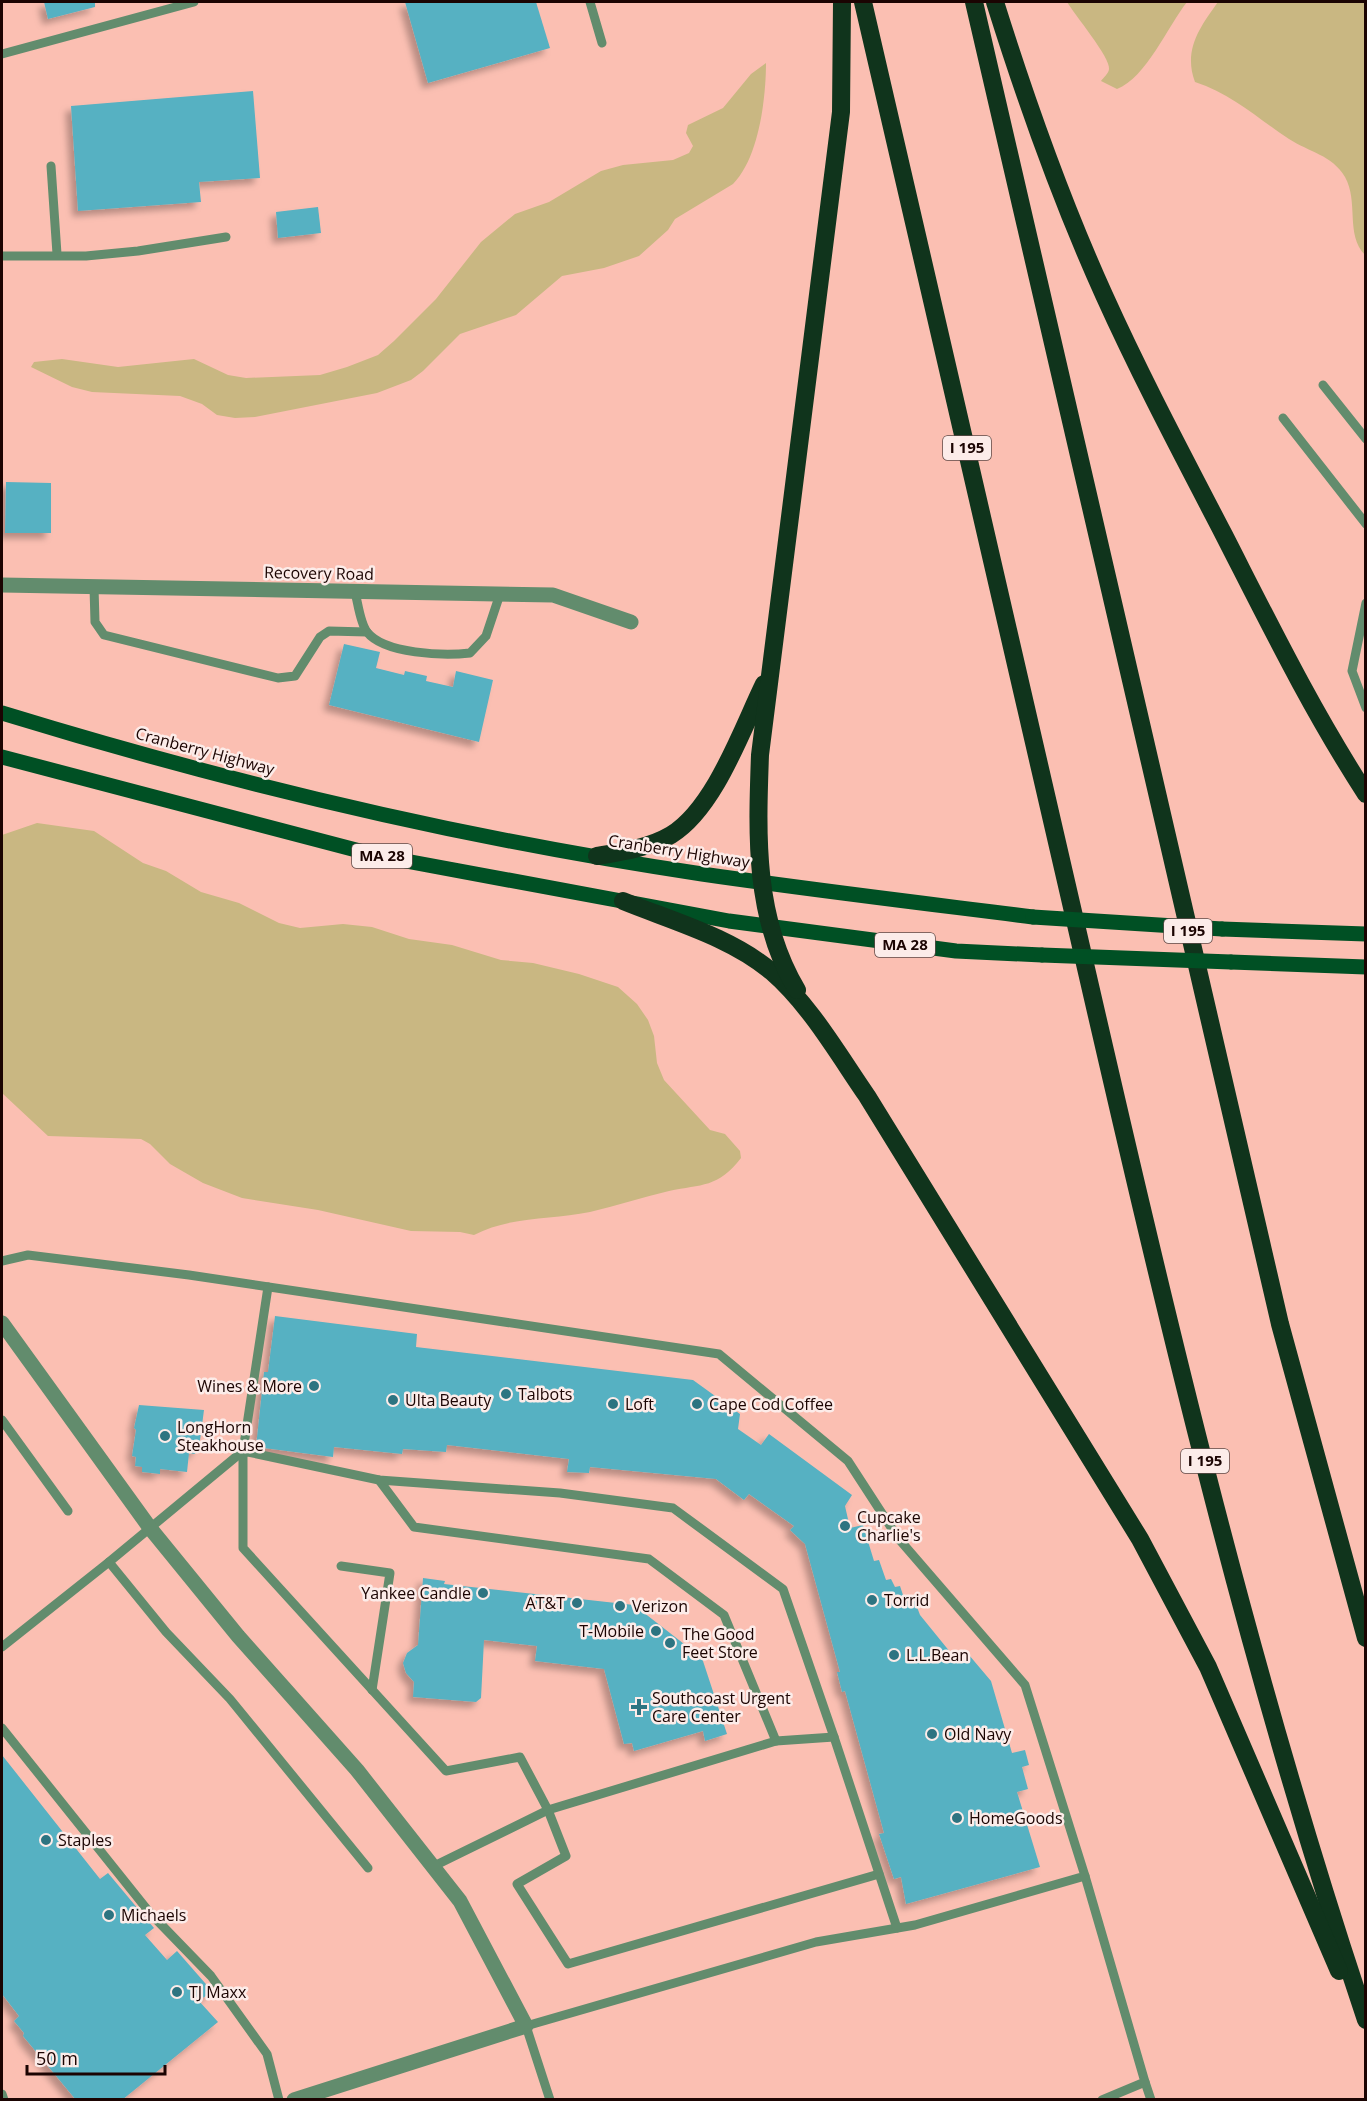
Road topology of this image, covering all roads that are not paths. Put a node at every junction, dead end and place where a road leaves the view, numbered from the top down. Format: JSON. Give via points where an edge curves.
{"nodes":[{"id":1,"x":194,"y":2,"type":"edge"},
{"id":2,"x":590,"y":2,"type":"edge"},
{"id":3,"x":842,"y":2,"type":"edge"},
{"id":4,"x":864,"y":2,"type":"edge"},
{"id":5,"x":974,"y":2,"type":"edge"},
{"id":6,"x":995,"y":2,"type":"edge"},
{"id":7,"x":602,"y":43,"type":"dead end"},
{"id":8,"x":2,"y":54,"type":"edge"},
{"id":9,"x":51,"y":166,"type":"dead end"},
{"id":10,"x":226,"y":237,"type":"dead end"},
{"id":11,"x":57,"y":254,"type":"junction"},
{"id":12,"x":2,"y":256,"type":"edge"},
{"id":13,"x":1323,"y":385,"type":"dead end"},
{"id":14,"x":1283,"y":418,"type":"dead end"},
{"id":15,"x":1365,"y":439,"type":"edge"},
{"id":16,"x":1365,"y":524,"type":"edge"},
{"id":17,"x":2,"y":585,"type":"edge"},
{"id":18,"x":94,"y":587,"type":"junction"},
{"id":19,"x":355,"y":592,"type":"junction"},
{"id":20,"x":500,"y":594,"type":"junction"},
{"id":21,"x":1365,"y":603,"type":"edge"},
{"id":22,"x":631,"y":622,"type":"dead end"},
{"id":23,"x":367,"y":632,"type":"junction"},
{"id":24,"x":770,"y":672,"type":"junction"},
{"id":25,"x":1365,"y":708,"type":"edge"},
{"id":26,"x":2,"y":712,"type":"edge"},
{"id":27,"x":1332,"y":743,"type":"junction"},
{"id":28,"x":2,"y":757,"type":"edge"},
{"id":29,"x":1365,"y":780,"type":"edge"},
{"id":30,"x":1365,"y":794,"type":"edge"},
{"id":31,"x":597,"y":856,"type":"junction"},
{"id":32,"x":761,"y":881,"type":"junction"},
{"id":33,"x":623,"y":901,"type":"junction"},
{"id":34,"x":770,"y":926,"type":"junction"},
{"id":35,"x":1365,"y":934,"type":"edge"},
{"id":36,"x":1365,"y":967,"type":"edge"},
{"id":37,"x":820,"y":1027,"type":"junction"},
{"id":38,"x":2,"y":1261,"type":"edge"},
{"id":39,"x":268,"y":1287,"type":"junction"},
{"id":40,"x":2,"y":1323,"type":"edge"},
{"id":41,"x":2,"y":1420,"type":"edge"},
{"id":42,"x":243,"y":1451,"type":"junction"},
{"id":43,"x":379,"y":1480,"type":"junction"},
{"id":44,"x":68,"y":1511,"type":"dead end"},
{"id":45,"x":150,"y":1528,"type":"junction"},
{"id":46,"x":109,"y":1562,"type":"junction"},
{"id":47,"x":341,"y":1566,"type":"dead end"},
{"id":48,"x":1365,"y":1638,"type":"edge"},
{"id":49,"x":2,"y":1647,"type":"edge"},
{"id":50,"x":372,"y":1690,"type":"junction"},
{"id":51,"x":2,"y":1728,"type":"edge"},
{"id":52,"x":834,"y":1737,"type":"junction"},
{"id":53,"x":776,"y":1741,"type":"junction"},
{"id":54,"x":548,"y":1810,"type":"junction"},
{"id":55,"x":434,"y":1866,"type":"junction"},
{"id":56,"x":368,"y":1868,"type":"dead end"},
{"id":57,"x":879,"y":1874,"type":"junction"},
{"id":58,"x":1084,"y":1876,"type":"junction"},
{"id":59,"x":897,"y":1928,"type":"junction"},
{"id":60,"x":1365,"y":2020,"type":"edge"},
{"id":61,"x":526,"y":2026,"type":"junction"},
{"id":62,"x":1365,"y":2027,"type":"edge"},
{"id":63,"x":1145,"y":2082,"type":"junction"},
{"id":64,"x":2,"y":2094,"type":"edge"},
{"id":65,"x":4,"y":2100,"type":"edge"},
{"id":66,"x":279,"y":2100,"type":"edge"},
{"id":67,"x":294,"y":2100,"type":"edge"},
{"id":68,"x":549,"y":2100,"type":"edge"},
{"id":69,"x":1102,"y":2100,"type":"edge"},
{"id":70,"x":1151,"y":2100,"type":"edge"}],
"edges":[{"from":1,"to":8,"type":"lane"},
{"from":2,"to":7,"type":"lane"},
{"from":3,"to":24,"type":"highway","via":[[840,112]]},
{"from":4,"to":60,"type":"highway","number":"I 195","via":[[1193,1416],[1264,1694]]},
{"from":5,"to":48,"type":"highway","number":"I 195","via":[[1277,1313]]},
{"from":6,"to":27,"type":"highway","via":[[1054,174],[1132,356]]},
{"from":9,"to":11,"type":"lane"},
{"from":10,"to":11,"type":"lane","via":[[138,251],[86,256]]},
{"from":11,"to":12,"type":"lane"},
{"from":13,"to":15,"type":"lane"},
{"from":14,"to":16,"type":"lane"},
{"from":17,"to":18,"type":"street","name":"Recovery Road"},
{"from":18,"to":19,"type":"street","name":"Recovery Road"},
{"from":18,"to":23,"type":"lane","via":[[95,622],[104,635],[278,678],[295,676],[320,637],[329,631]]},
{"from":19,"to":20,"type":"street","name":"Recovery Road"},
{"from":19,"to":23,"type":"lane"},
{"from":20,"to":22,"type":"street","name":"Recovery Road","via":[[553,595]]},
{"from":20,"to":23,"type":"lane","via":[[486,636],[470,653],[443,656],[384,645]]},
{"from":21,"to":25,"type":"lane","via":[[1352,671]]},
{"from":24,"to":31,"type":"highway","via":[[722,772],[684,825],[644,846]]},
{"from":24,"to":32,"type":"highway","via":[[760,755],[757,837]]},
{"from":26,"to":31,"type":"main road","name":"Cranberry Highway","number":"MA 28","via":[[90,740],[258,784],[402,818]]},
{"from":27,"to":29,"type":"highway"},
{"from":27,"to":30,"type":"highway"},
{"from":28,"to":33,"type":"main road","number":"MA 28","via":[[379,856]]},
{"from":31,"to":32,"type":"main road","name":"Cranberry Highway","number":"MA 28"},
{"from":32,"to":34,"type":"highway"},
{"from":32,"to":35,"type":"main road","name":"Cranberry Highway","number":"MA 28","bridge":true,"via":[[1033,917]]},
{"from":33,"to":34,"type":"main road","number":"MA 28"},
{"from":33,"to":37,"type":"highway","via":[[733,946],[772,972]]},
{"from":34,"to":36,"type":"main road","number":"MA 28","bridge":true,"via":[[956,951]]},
{"from":34,"to":37,"type":"highway","via":[[788,974]]},
{"from":37,"to":62,"type":"highway","via":[[931,1198],[1140,1539],[1208,1667]]},
{"from":38,"to":39,"type":"lane","via":[[27,1254]]},
{"from":39,"to":42,"type":"lane"},
{"from":39,"to":58,"type":"lane","via":[[719,1354],[848,1461],[898,1538],[1025,1686]]},
{"from":40,"to":45,"type":"street"},
{"from":41,"to":44,"type":"lane"},
{"from":42,"to":43,"type":"lane"},
{"from":42,"to":45,"type":"lane"},
{"from":42,"to":50,"type":"lane","via":[[243,1548]]},
{"from":43,"to":52,"type":"lane","via":[[560,1493],[673,1508],[783,1589]]},
{"from":43,"to":53,"type":"lane","via":[[414,1527],[649,1559],[724,1615]]},
{"from":45,"to":46,"type":"lane"},
{"from":45,"to":55,"type":"street"},
{"from":46,"to":49,"type":"lane"},
{"from":46,"to":56,"type":"lane","via":[[166,1632],[230,1700]]},
{"from":47,"to":50,"type":"lane","via":[[390,1573]]},
{"from":50,"to":54,"type":"lane","via":[[446,1771],[520,1757]]},
{"from":51,"to":66,"type":"lane","via":[[150,1913],[211,1976],[267,2054]]},
{"from":52,"to":53,"type":"lane"},
{"from":52,"to":57,"type":"lane"},
{"from":53,"to":54,"type":"lane"},
{"from":54,"to":55,"type":"lane"},
{"from":54,"to":57,"type":"lane","via":[[566,1856],[517,1884],[568,1964]]},
{"from":55,"to":61,"type":"street","via":[[460,1901]]},
{"from":57,"to":59,"type":"lane"},
{"from":58,"to":59,"type":"lane"},
{"from":58,"to":63,"type":"lane"},
{"from":59,"to":61,"type":"lane","via":[[829,1938]]},
{"from":61,"to":67,"type":"street"},
{"from":61,"to":68,"type":"lane"},
{"from":63,"to":69,"type":"lane"},
{"from":63,"to":70,"type":"lane"},
{"from":64,"to":65,"type":"lane"}]}
